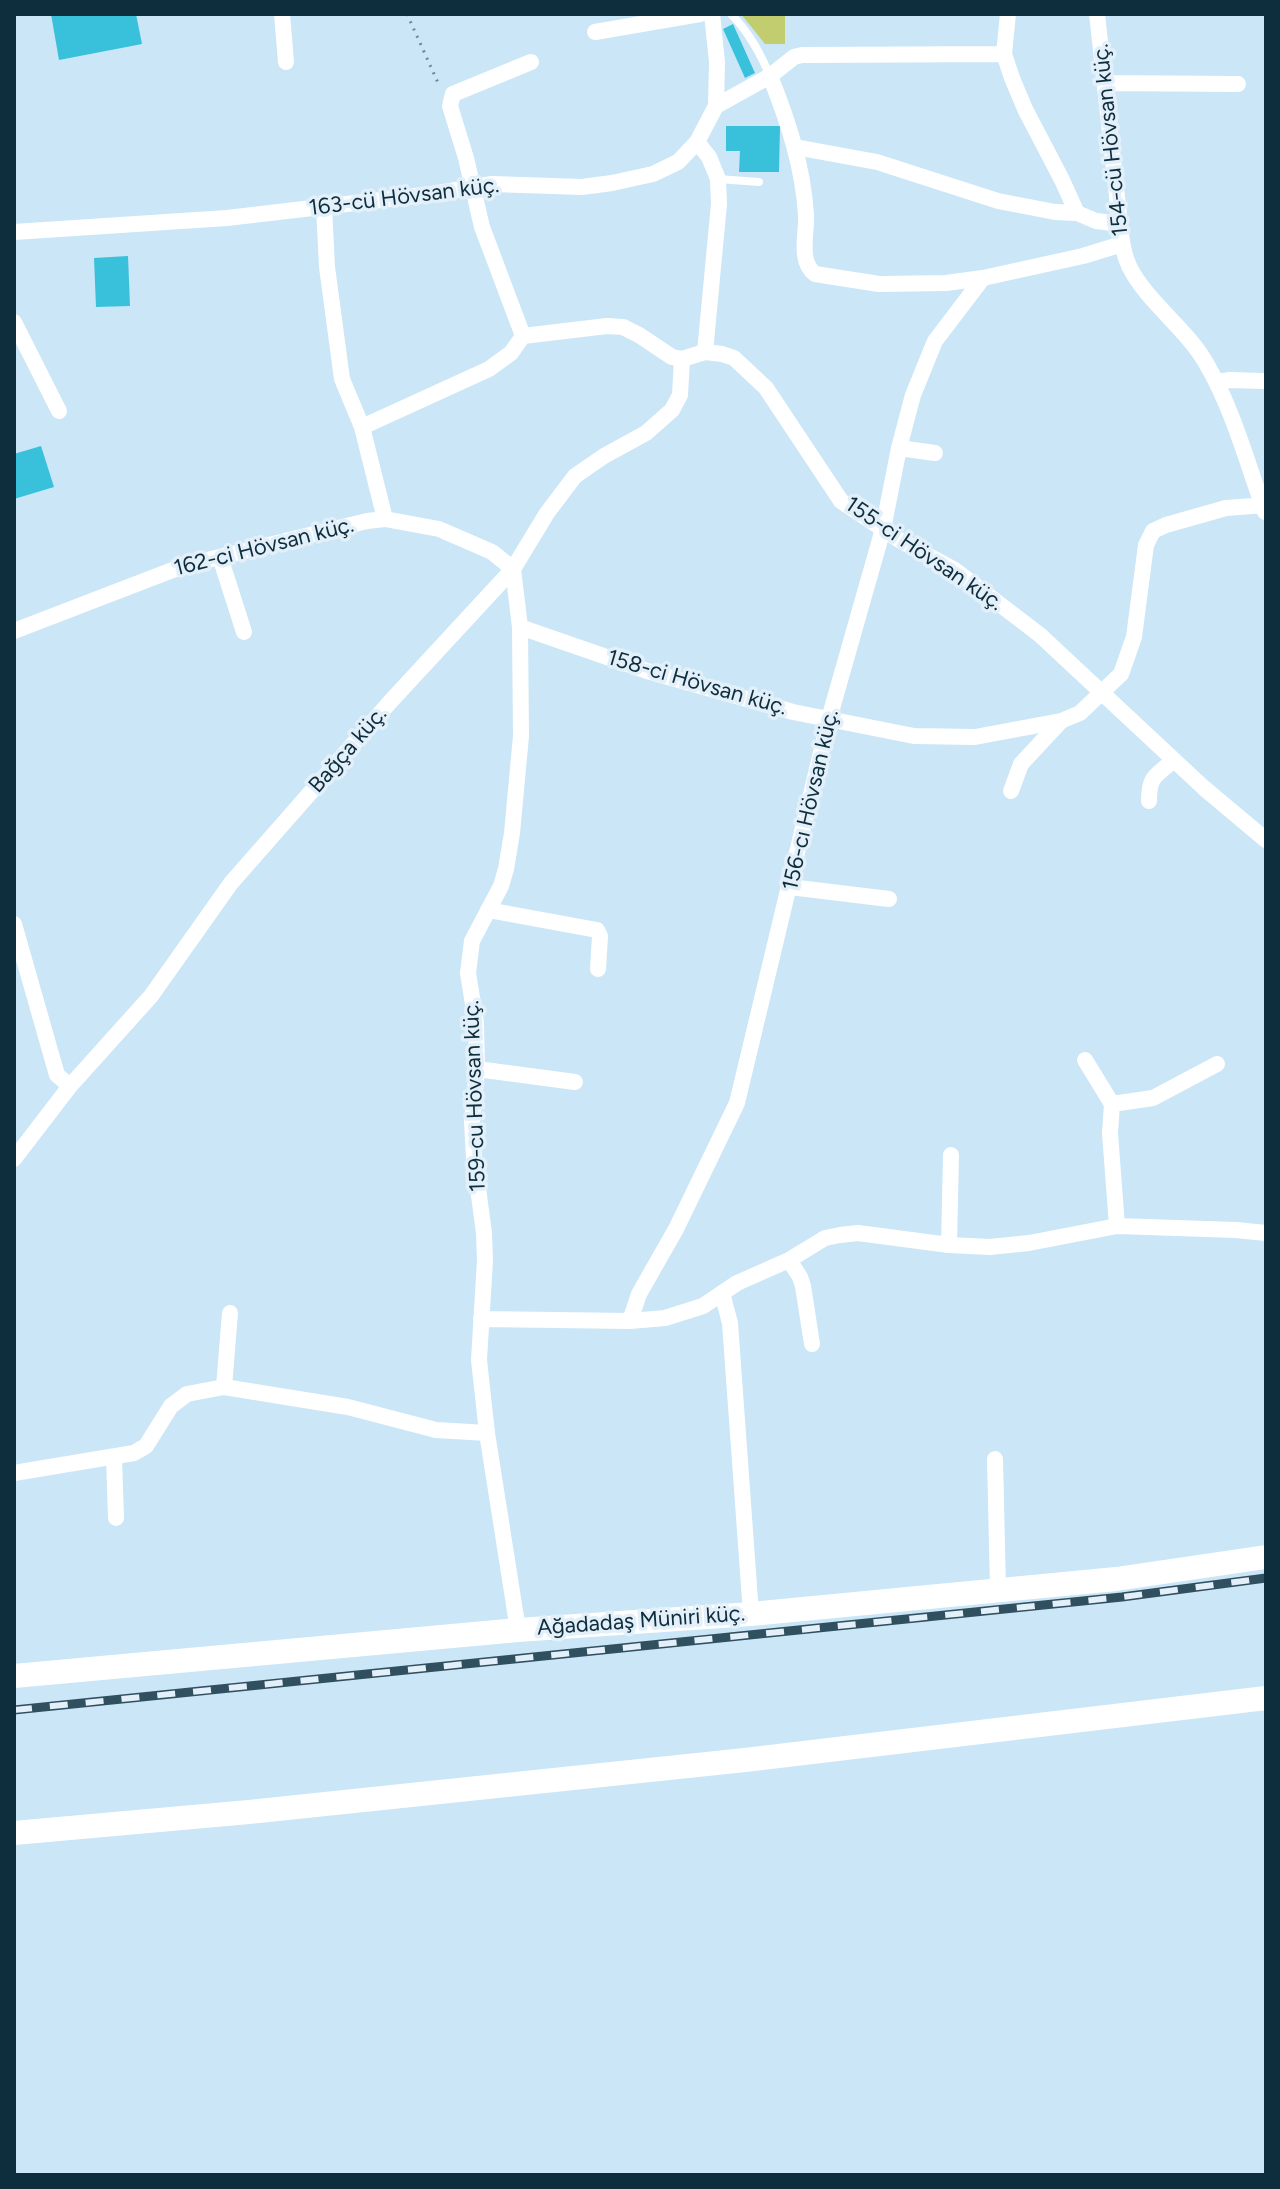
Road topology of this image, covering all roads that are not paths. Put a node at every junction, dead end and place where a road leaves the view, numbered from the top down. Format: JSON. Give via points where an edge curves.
{"nodes":[{"id":1,"x":282,"y":14,"type":"edge"},
{"id":2,"x":700,"y":14,"type":"edge"},
{"id":3,"x":712,"y":14,"type":"edge"},
{"id":4,"x":731,"y":14,"type":"edge"},
{"id":5,"x":1008,"y":14,"type":"edge"},
{"id":6,"x":1097,"y":14,"type":"edge"},
{"id":7,"x":595,"y":32,"type":"dead end"},
{"id":8,"x":1004,"y":54,"type":"junction"},
{"id":9,"x":286,"y":62,"type":"dead end"},
{"id":10,"x":531,"y":62,"type":"dead end"},
{"id":11,"x":770,"y":76,"type":"junction"},
{"id":12,"x":1104,"y":83,"type":"junction"},
{"id":13,"x":1238,"y":84,"type":"dead end"},
{"id":14,"x":716,"y":106,"type":"junction"},
{"id":15,"x":697,"y":142,"type":"junction"},
{"id":16,"x":795,"y":147,"type":"junction"},
{"id":17,"x":718,"y":179,"type":"junction"},
{"id":18,"x":759,"y":182,"type":"dead end"},
{"id":19,"x":472,"y":186,"type":"junction"},
{"id":20,"x":324,"y":207,"type":"junction"},
{"id":21,"x":1077,"y":213,"type":"junction"},
{"id":22,"x":1120,"y":224,"type":"junction"},
{"id":23,"x":14,"y":232,"type":"edge"},
{"id":24,"x":1122,"y":244,"type":"junction"},
{"id":25,"x":983,"y":278,"type":"junction"},
{"id":26,"x":14,"y":322,"type":"edge"},
{"id":27,"x":523,"y":336,"type":"junction"},
{"id":28,"x":705,"y":352,"type":"junction"},
{"id":29,"x":682,"y":359,"type":"junction"},
{"id":30,"x":1266,"y":381,"type":"edge"},
{"id":31,"x":1216,"y":382,"type":"junction"},
{"id":32,"x":59,"y":411,"type":"dead end"},
{"id":33,"x":362,"y":427,"type":"junction"},
{"id":34,"x":899,"y":448,"type":"junction"},
{"id":35,"x":935,"y":453,"type":"dead end"},
{"id":36,"x":1265,"y":508,"type":"edge"},
{"id":37,"x":385,"y":519,"type":"junction"},
{"id":38,"x":883,"y":529,"type":"junction"},
{"id":39,"x":220,"y":557,"type":"junction"},
{"id":40,"x":513,"y":569,"type":"junction"},
{"id":41,"x":520,"y":627,"type":"junction"},
{"id":42,"x":14,"y":631,"type":"edge"},
{"id":43,"x":244,"y":632,"type":"dead end"},
{"id":44,"x":1103,"y":693,"type":"junction"},
{"id":45,"x":829,"y":719,"type":"junction"},
{"id":46,"x":1061,"y":721,"type":"junction"},
{"id":47,"x":1174,"y":760,"type":"junction"},
{"id":48,"x":1011,"y":791,"type":"dead end"},
{"id":49,"x":1149,"y":801,"type":"dead end"},
{"id":50,"x":1266,"y":840,"type":"edge"},
{"id":51,"x":790,"y":887,"type":"junction"},
{"id":52,"x":889,"y":899,"type":"dead end"},
{"id":53,"x":488,"y":910,"type":"junction"},
{"id":54,"x":14,"y":924,"type":"edge"},
{"id":55,"x":598,"y":969,"type":"dead end"},
{"id":56,"x":1085,"y":1060,"type":"dead end"},
{"id":57,"x":1217,"y":1064,"type":"dead end"},
{"id":58,"x":477,"y":1069,"type":"junction"},
{"id":59,"x":575,"y":1082,"type":"dead end"},
{"id":60,"x":70,"y":1086,"type":"junction"},
{"id":61,"x":1112,"y":1104,"type":"junction"},
{"id":62,"x":951,"y":1155,"type":"dead end"},
{"id":63,"x":14,"y":1159,"type":"edge"},
{"id":64,"x":1117,"y":1226,"type":"junction"},
{"id":65,"x":1266,"y":1233,"type":"edge"},
{"id":66,"x":949,"y":1245,"type":"junction"},
{"id":67,"x":789,"y":1260,"type":"junction"},
{"id":68,"x":722,"y":1293,"type":"junction"},
{"id":69,"x":230,"y":1313,"type":"dead end"},
{"id":70,"x":481,"y":1319,"type":"junction"},
{"id":71,"x":630,"y":1321,"type":"junction"},
{"id":72,"x":812,"y":1344,"type":"dead end"},
{"id":73,"x":224,"y":1387,"type":"junction"},
{"id":74,"x":487,"y":1433,"type":"junction"},
{"id":75,"x":114,"y":1457,"type":"junction"},
{"id":76,"x":995,"y":1459,"type":"dead end"},
{"id":77,"x":14,"y":1473,"type":"edge"},
{"id":78,"x":116,"y":1518,"type":"dead end"},
{"id":79,"x":1266,"y":1557,"type":"edge"},
{"id":80,"x":998,"y":1589,"type":"junction"},
{"id":81,"x":751,"y":1614,"type":"junction"},
{"id":82,"x":518,"y":1630,"type":"junction"},
{"id":83,"x":14,"y":1676,"type":"edge"},
{"id":84,"x":1266,"y":1698,"type":"edge"},
{"id":85,"x":14,"y":1833,"type":"edge"}],
"edges":[{"from":1,"to":9,"type":"street"},
{"from":2,"to":7,"type":"street"},
{"from":3,"to":14,"type":"street","name":"163-cü Hövsan küç."},
{"from":4,"to":11,"type":"lane","via":[[759,51]]},
{"from":5,"to":8,"type":"street"},
{"from":6,"to":12,"type":"street","name":"154-cü Hövsan küç."},
{"from":8,"to":11,"type":"street","via":[[802,55]]},
{"from":8,"to":21,"type":"street"},
{"from":10,"to":19,"type":"street","via":[[453,94],[450,106]]},
{"from":11,"to":14,"type":"street"},
{"from":11,"to":16,"type":"street"},
{"from":12,"to":13,"type":"street"},
{"from":12,"to":22,"type":"street","name":"154-cü Hövsan küç."},
{"from":14,"to":15,"type":"street","name":"163-cü Hövsan küç."},
{"from":15,"to":17,"type":"street"},
{"from":15,"to":19,"type":"street","name":"163-cü Hövsan küç.","via":[[678,162],[612,183]]},
{"from":16,"to":21,"type":"street","via":[[877,162],[998,201]]},
{"from":16,"to":25,"type":"street","via":[[807,219],[805,260],[815,274],[879,284]]},
{"from":17,"to":18,"type":"lane"},
{"from":17,"to":28,"type":"street"},
{"from":19,"to":20,"type":"street","name":"163-cü Hövsan küç."},
{"from":19,"to":27,"type":"street"},
{"from":20,"to":23,"type":"street","name":"163-cü Hövsan küç."},
{"from":20,"to":33,"type":"street","via":[[342,379]]},
{"from":21,"to":22,"type":"street"},
{"from":22,"to":24,"type":"street","name":"154-cü Hövsan küç."},
{"from":24,"to":25,"type":"street"},
{"from":24,"to":31,"type":"street","name":"154-cü Hövsan küç.","via":[[1129,266],[1188,337]]},
{"from":25,"to":34,"type":"street","name":"156-cı Hövsan küç.","via":[[935,341]]},
{"from":26,"to":32,"type":"street"},
{"from":27,"to":29,"type":"street","via":[[623,327]]},
{"from":27,"to":33,"type":"street","via":[[489,369]]},
{"from":28,"to":29,"type":"street"},
{"from":28,"to":38,"type":"street","name":"155-ci Hövsan küç.","via":[[734,358],[766,388],[841,501]]},
{"from":29,"to":40,"type":"street","name":"Bağça küç.","via":[[680,395],[672,410],[646,433],[575,476]]},
{"from":30,"to":31,"type":"street"},
{"from":31,"to":36,"type":"street","name":"154-cü Hövsan küç."},
{"from":33,"to":37,"type":"street"},
{"from":34,"to":35,"type":"street"},
{"from":34,"to":38,"type":"street","name":"156-cı Hövsan küç."},
{"from":36,"to":44,"type":"street","name":"158-ci Hövsan küç.","via":[[1226,508],[1153,531],[1146,545],[1134,637],[1121,674]]},
{"from":37,"to":39,"type":"street","name":"162-ci Hövsan küç."},
{"from":37,"to":40,"type":"street","name":"162-ci Hövsan küç.","via":[[439,529],[492,552]]},
{"from":38,"to":44,"type":"street","name":"155-ci Hövsan küç.","via":[[955,570],[1040,635]]},
{"from":38,"to":45,"type":"street","name":"156-cı Hövsan küç."},
{"from":39,"to":42,"type":"street","name":"162-ci Hövsan küç.","via":[[183,566]]},
{"from":39,"to":43,"type":"street"},
{"from":40,"to":41,"type":"street","name":"159-cu Hövsan küç."},
{"from":40,"to":60,"type":"street","name":"Bağça küç.","via":[[231,883],[151,996]]},
{"from":41,"to":45,"type":"street","name":"158-ci Hövsan küç.","via":[[647,671]]},
{"from":41,"to":53,"type":"street","name":"159-cu Hövsan küç.","via":[[521,736],[512,833],[501,886]]},
{"from":44,"to":46,"type":"street","name":"158-ci Hövsan küç."},
{"from":44,"to":47,"type":"street","name":"155-ci Hövsan küç."},
{"from":45,"to":46,"type":"street","name":"158-ci Hövsan küç.","via":[[938,737],[975,737]]},
{"from":45,"to":51,"type":"street","name":"156-cı Hövsan küç."},
{"from":46,"to":48,"type":"street","via":[[1021,764]]},
{"from":47,"to":49,"type":"street","via":[[1151,780]]},
{"from":47,"to":50,"type":"street","name":"155-ci Hövsan küç."},
{"from":51,"to":52,"type":"street"},
{"from":51,"to":71,"type":"street","name":"156-cı Hövsan küç.","via":[[737,1103]]},
{"from":53,"to":55,"type":"street","via":[[597,930]]},
{"from":53,"to":58,"type":"street","name":"159-cu Hövsan küç.","via":[[472,941],[468,973]]},
{"from":54,"to":60,"type":"street","via":[[57,1075]]},
{"from":56,"to":61,"type":"street"},
{"from":57,"to":61,"type":"street","via":[[1153,1098]]},
{"from":58,"to":59,"type":"street"},
{"from":58,"to":70,"type":"street","name":"159-cu Hövsan küç.","via":[[472,1122],[484,1233]]},
{"from":60,"to":63,"type":"street","name":"Bağça küç."},
{"from":61,"to":64,"type":"street"},
{"from":62,"to":66,"type":"street"},
{"from":64,"to":65,"type":"street"},
{"from":64,"to":66,"type":"street","via":[[1029,1243]]},
{"from":66,"to":67,"type":"street","via":[[858,1233],[825,1238]]},
{"from":67,"to":68,"type":"street"},
{"from":67,"to":72,"type":"street","via":[[803,1286]]},
{"from":68,"to":71,"type":"street","via":[[703,1306],[665,1318]]},
{"from":68,"to":81,"type":"street","via":[[730,1323]]},
{"from":69,"to":73,"type":"street"},
{"from":70,"to":71,"type":"street"},
{"from":70,"to":74,"type":"street","name":"159-cu Hövsan küç.","via":[[479,1360]]},
{"from":73,"to":74,"type":"street","via":[[348,1407],[436,1430]]},
{"from":73,"to":75,"type":"street","via":[[187,1394],[171,1406],[146,1446]]},
{"from":74,"to":82,"type":"street","name":"159-cu Hövsan küç."},
{"from":75,"to":77,"type":"street"},
{"from":75,"to":78,"type":"street"},
{"from":76,"to":80,"type":"street"},
{"from":79,"to":80,"type":"street","name":"Ağadadaş Müniri küç.","via":[[1116,1579]]},
{"from":80,"to":81,"type":"street","name":"Ağadadaş Müniri küç."},
{"from":81,"to":82,"type":"street","name":"Ağadadaş Müniri küç."},
{"from":82,"to":83,"type":"street","name":"Ağadadaş Müniri küç."},
{"from":84,"to":85,"type":"street","via":[[714,1763]]}]}
